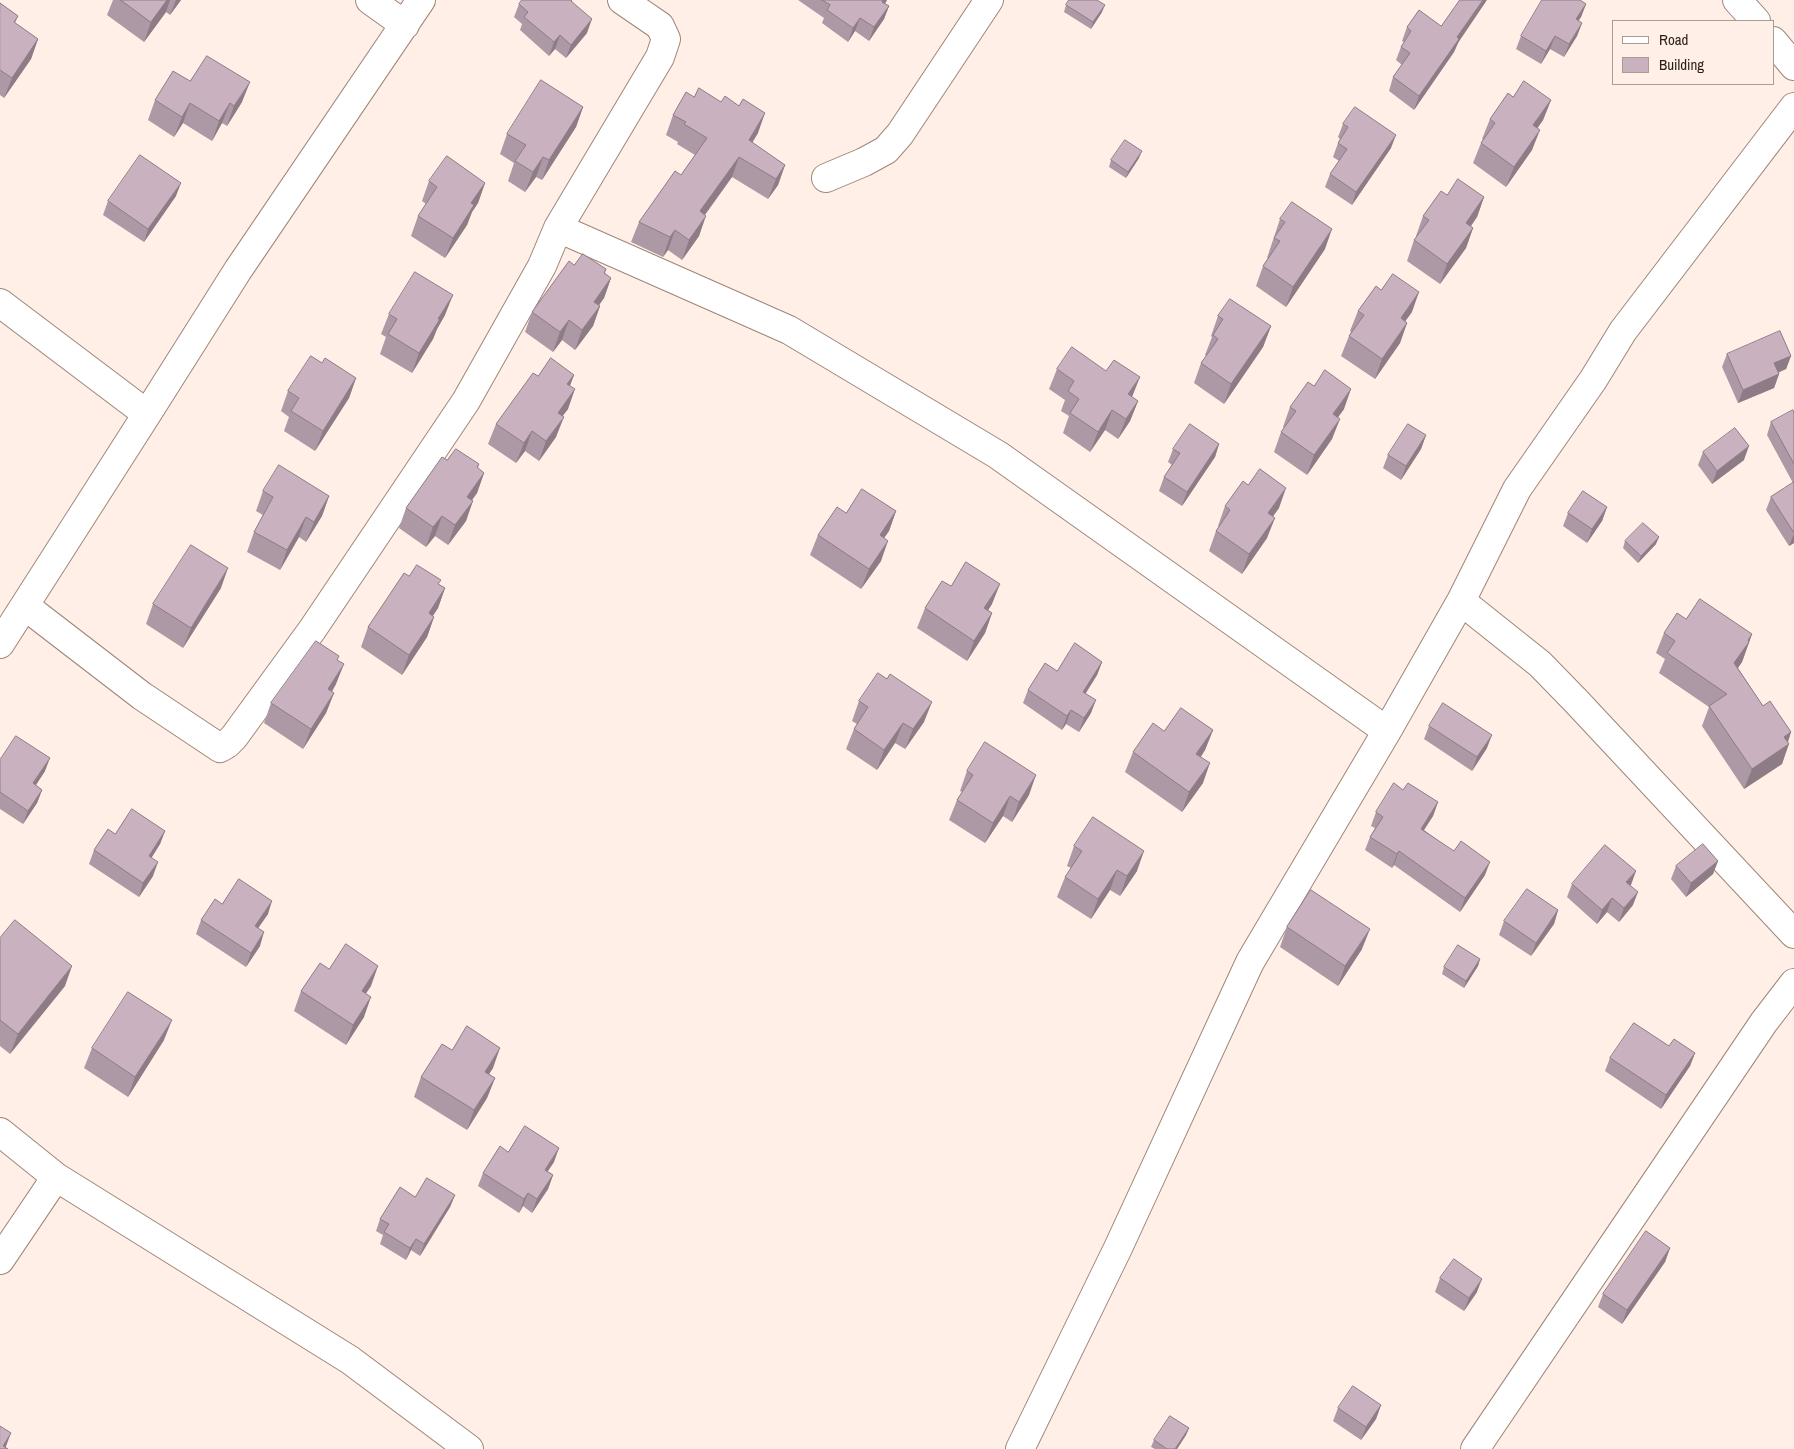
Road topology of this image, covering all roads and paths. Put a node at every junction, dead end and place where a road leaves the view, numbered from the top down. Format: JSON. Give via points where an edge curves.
{"nodes":[{"id":1,"x":370,"y":0,"type":"edge"},
{"id":2,"x":421,"y":0,"type":"edge"},
{"id":3,"x":622,"y":0,"type":"edge"},
{"id":4,"x":989,"y":0,"type":"edge"},
{"id":5,"x":1737,"y":0,"type":"edge"},
{"id":6,"x":1755,"y":20,"type":"edge"},
{"id":7,"x":405,"y":25,"type":"junction"},
{"id":8,"x":1774,"y":42,"type":"edge"},
{"id":9,"x":1794,"y":66,"type":"edge"},
{"id":10,"x":1794,"y":107,"type":"edge"},
{"id":11,"x":826,"y":178,"type":"dead end"},
{"id":12,"x":558,"y":228,"type":"junction"},
{"id":13,"x":0,"y":303,"type":"edge"},
{"id":14,"x":148,"y":414,"type":"junction"},
{"id":15,"x":1461,"y":601,"type":"junction"},
{"id":16,"x":25,"y":606,"type":"junction"},
{"id":17,"x":0,"y":644,"type":"edge"},
{"id":18,"x":1388,"y":731,"type":"junction"},
{"id":19,"x":1794,"y":934,"type":"edge"},
{"id":20,"x":1794,"y":983,"type":"edge"},
{"id":21,"x":0,"y":1132,"type":"edge"},
{"id":22,"x":56,"y":1177,"type":"junction"},
{"id":23,"x":0,"y":1260,"type":"edge"},
{"id":24,"x":469,"y":1449,"type":"edge"},
{"id":25,"x":1020,"y":1449,"type":"edge"},
{"id":26,"x":1475,"y":1449,"type":"edge"}],
"edges":[{"from":1,"to":7,"type":"street"},
{"from":2,"to":7,"type":"street"},
{"from":3,"to":12,"type":"street","via":[[660,26],[666,40],[660,57]]},
{"from":4,"to":11,"type":"street","via":[[886,150]]},
{"from":5,"to":6,"type":"street"},
{"from":7,"to":14,"type":"street","via":[[238,270]]},
{"from":8,"to":9,"type":"street"},
{"from":10,"to":15,"type":"street","via":[[1623,331],[1517,489]]},
{"from":12,"to":16,"type":"street","via":[[542,266],[466,402],[312,630],[228,744],[220,748],[142,696]]},
{"from":12,"to":18,"type":"street","via":[[789,330],[998,455]]},
{"from":13,"to":14,"type":"street"},
{"from":14,"to":16,"type":"street"},
{"from":15,"to":18,"type":"street"},
{"from":15,"to":19,"type":"street","via":[[1540,664]]},
{"from":16,"to":17,"type":"street"},
{"from":18,"to":25,"type":"street","via":[[1250,962],[1118,1248]]},
{"from":20,"to":26,"type":"street","via":[[1764,1022]]},
{"from":21,"to":22,"type":"street"},
{"from":22,"to":23,"type":"street"},
{"from":22,"to":24,"type":"street","via":[[350,1360]]}]}
